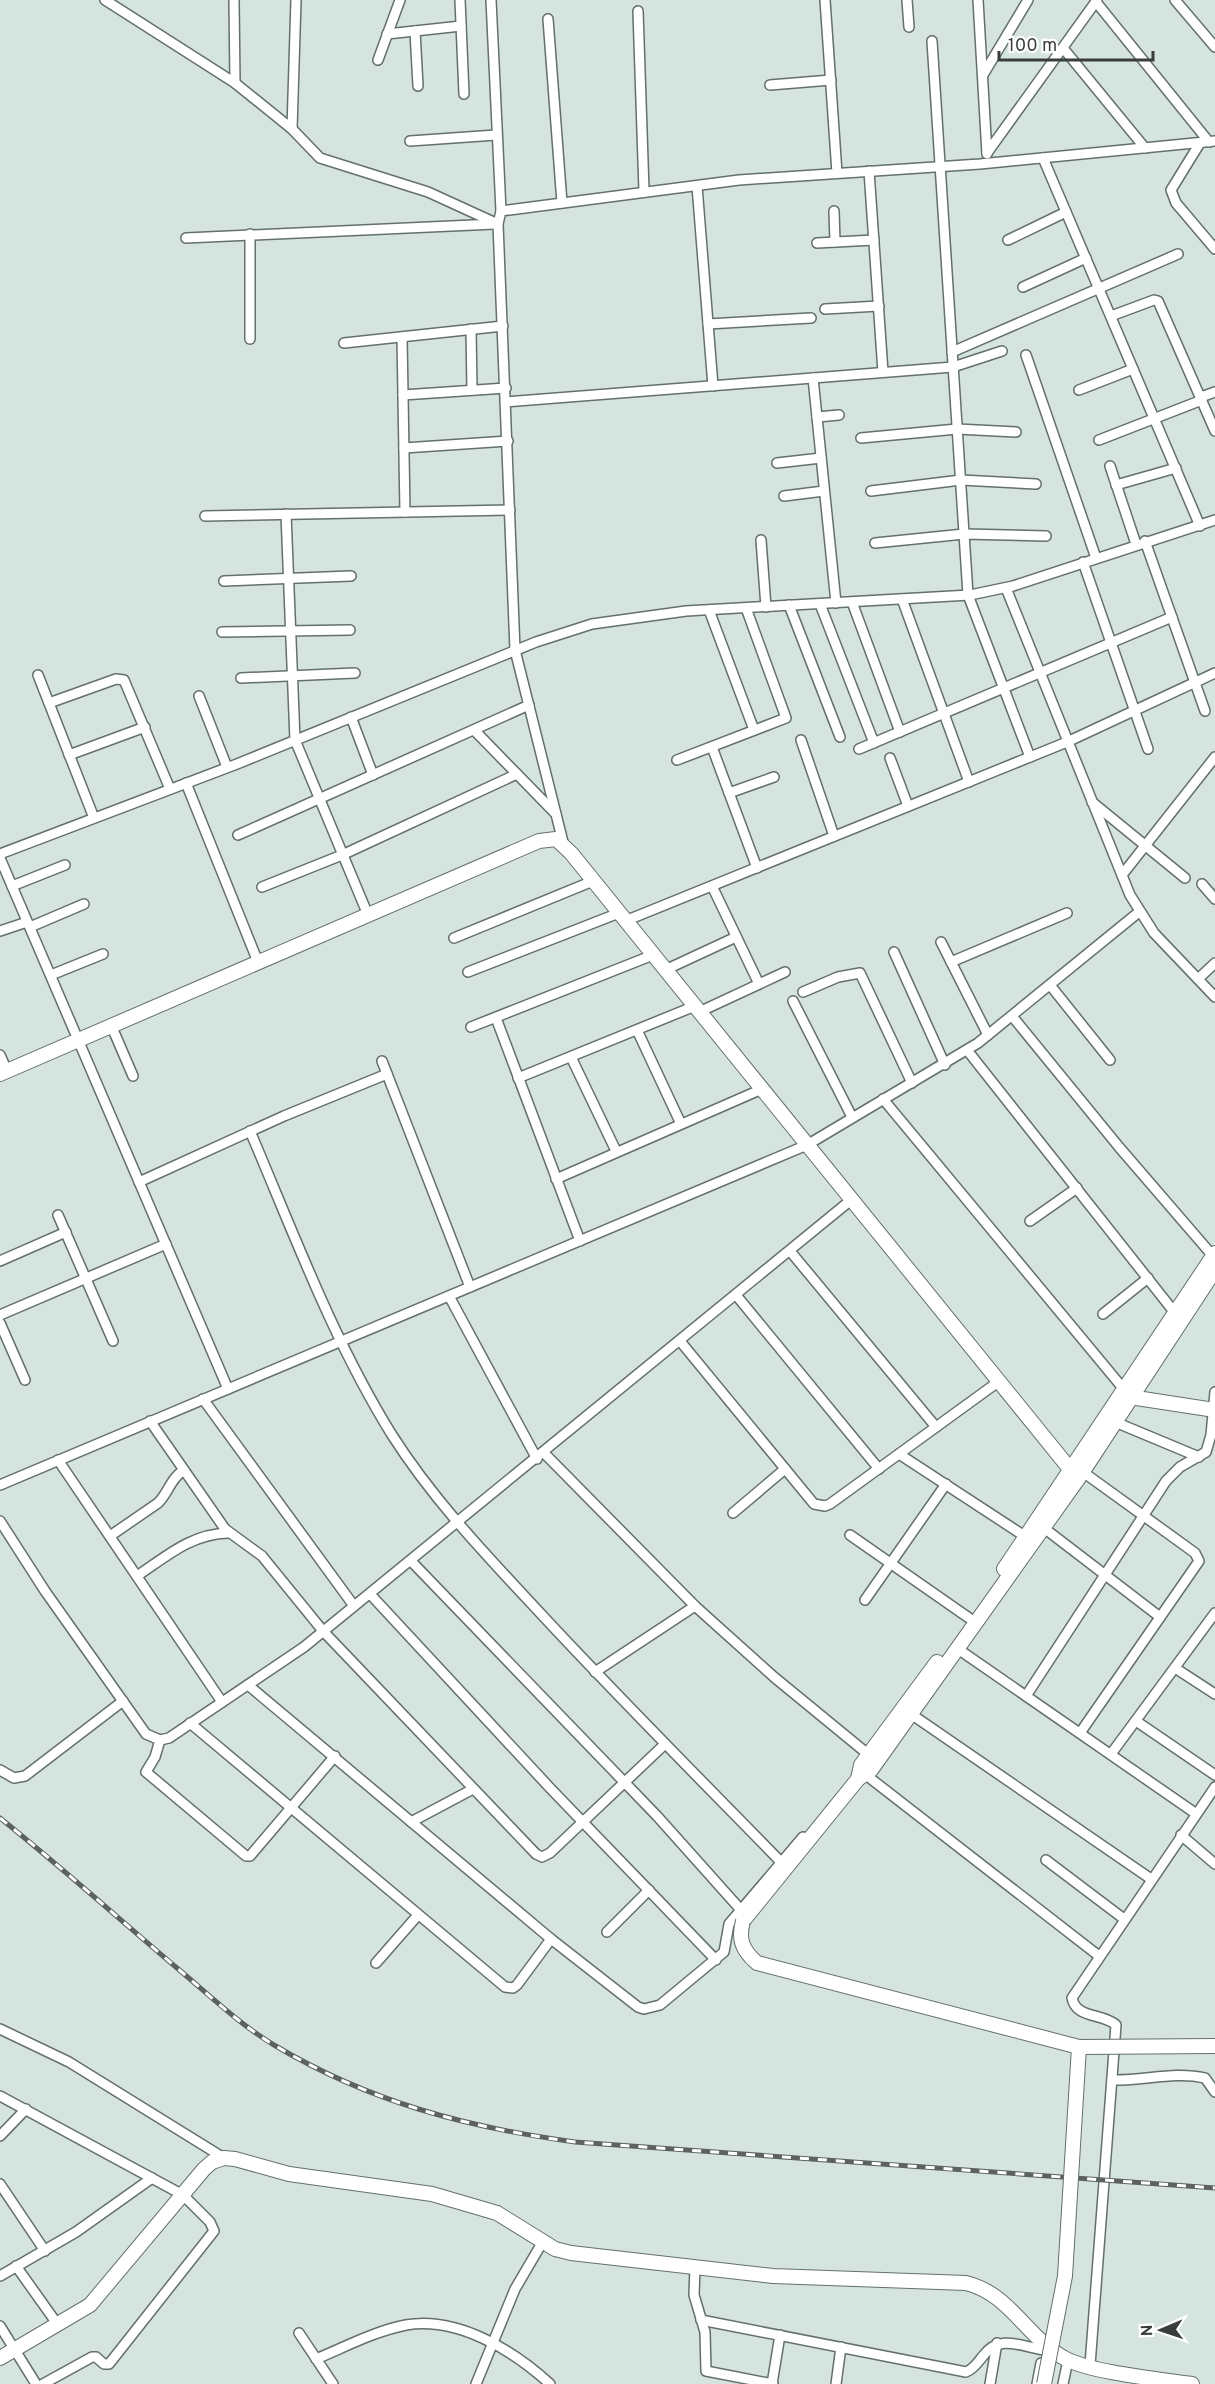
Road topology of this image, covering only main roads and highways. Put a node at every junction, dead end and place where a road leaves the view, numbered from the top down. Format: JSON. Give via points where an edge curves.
{"nodes":[{"id":1,"x":4,"y":1072,"type":"edge"},
{"id":2,"x":1214,"y":1254,"type":"edge"},
{"id":3,"x":1215,"y":1270,"type":"edge"},
{"id":4,"x":1127,"y":1393,"type":"junction"},
{"id":5,"x":1214,"y":1410,"type":"edge"},
{"id":6,"x":1077,"y":1474,"type":"junction"},
{"id":7,"x":861,"y":1775,"type":"junction"},
{"id":8,"x":1215,"y":2046,"type":"edge"},
{"id":9,"x":1079,"y":2047,"type":"junction"},
{"id":10,"x":0,"y":2358,"type":"edge"},
{"id":11,"x":1122,"y":2379,"type":"edge"},
{"id":12,"x":1044,"y":2384,"type":"edge"},
{"id":13,"x":1187,"y":2384,"type":"edge"}],
"edges":[{"from":1,"to":6,"type":"main road","via":[[539,841],[556,839]]},
{"from":2,"to":4,"type":"main road"},
{"from":3,"to":4,"type":"main road"},
{"from":4,"to":5,"type":"main road"},
{"from":4,"to":6,"type":"main road"},
{"from":4,"to":6,"type":"main road","via":[[1115,1422]]},
{"from":6,"to":7,"type":"main road","via":[[1044,1528],[958,1649]]},
{"from":6,"to":7,"type":"main road","via":[[1026,1537],[868,1755]]},
{"from":7,"to":9,"type":"main road","bridge":true,"via":[[742,1915],[741,1943],[746,1953],[757,1963]]},
{"from":8,"to":9,"type":"main road","bridge":true},
{"from":9,"to":12,"type":"main road","bridge":true,"via":[[1065,2276]]},
{"from":10,"to":11,"type":"main road","via":[[90,2305],[204,2169],[224,2158],[289,2174],[468,2202],[516,2223],[555,2249],[571,2253],[773,2276],[966,2283],[999,2298],[1045,2348]]},
{"from":11,"to":13,"type":"main road"}]}
